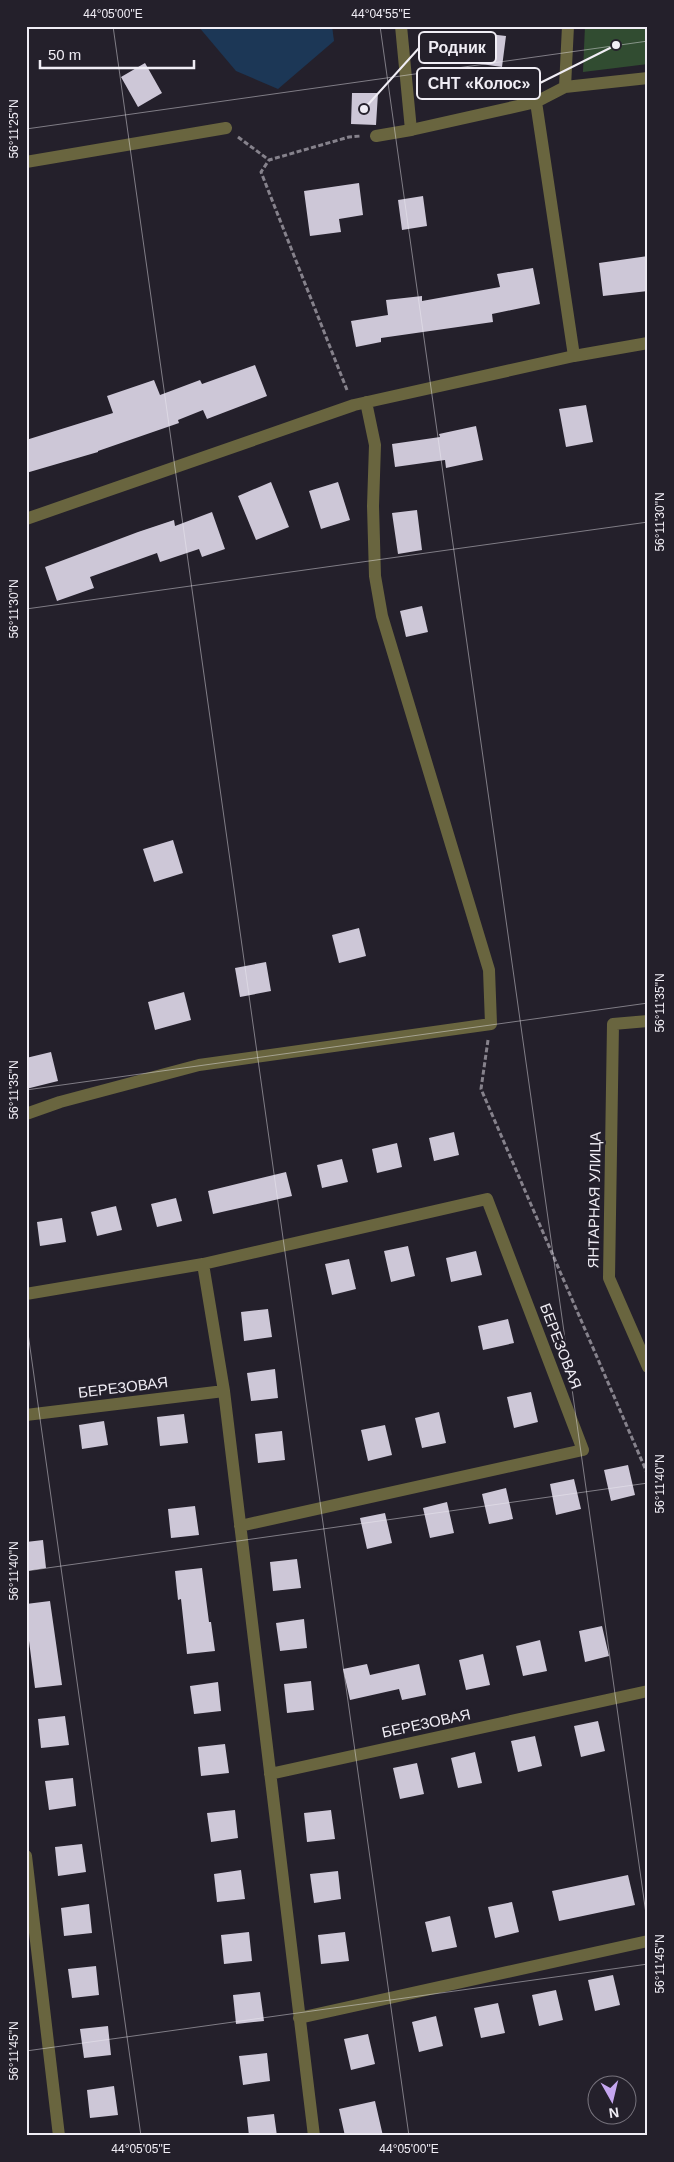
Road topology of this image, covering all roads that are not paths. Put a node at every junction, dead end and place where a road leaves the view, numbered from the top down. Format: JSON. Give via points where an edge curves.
{"nodes":[{"id":1,"x":401,"y":26,"type":"edge"},
{"id":2,"x":568,"y":26,"type":"edge"},
{"id":3,"x":648,"y":78,"type":"edge"},
{"id":4,"x":565,"y":87,"type":"junction"},
{"id":5,"x":536,"y":102,"type":"junction"},
{"id":6,"x":226,"y":128,"type":"road end"},
{"id":7,"x":411,"y":130,"type":"junction"},
{"id":8,"x":376,"y":136,"type":"road end"},
{"id":9,"x":26,"y":162,"type":"edge"},
{"id":10,"x":648,"y":343,"type":"edge"},
{"id":11,"x":574,"y":356,"type":"junction"},
{"id":12,"x":360,"y":403,"type":"junction"},
{"id":13,"x":26,"y":520,"type":"edge"},
{"id":14,"x":648,"y":1021,"type":"edge"},
{"id":15,"x":26,"y":1114,"type":"edge"},
{"id":16,"x":203,"y":1264,"type":"junction"},
{"id":17,"x":26,"y":1294,"type":"edge"},
{"id":18,"x":648,"y":1367,"type":"edge"},
{"id":19,"x":224,"y":1391,"type":"junction"},
{"id":20,"x":26,"y":1415,"type":"edge"},
{"id":21,"x":240,"y":1526,"type":"junction"},
{"id":22,"x":648,"y":1691,"type":"edge"},
{"id":23,"x":270,"y":1774,"type":"junction"},
{"id":24,"x":26,"y":1856,"type":"edge"},
{"id":25,"x":648,"y":1941,"type":"edge"},
{"id":26,"x":299,"y":2018,"type":"junction"},
{"id":27,"x":58,"y":2136,"type":"edge"},
{"id":28,"x":314,"y":2136,"type":"edge"}],
"edges":[{"from":1,"to":7,"type":"street"},
{"from":2,"to":4,"type":"street"},
{"from":3,"to":4,"type":"street"},
{"from":4,"to":5,"type":"street"},
{"from":5,"to":7,"type":"street"},
{"from":5,"to":11,"type":"street"},
{"from":6,"to":9,"type":"street"},
{"from":7,"to":8,"type":"street"},
{"from":10,"to":11,"type":"street"},
{"from":11,"to":12,"type":"street"},
{"from":12,"to":13,"type":"street"},
{"from":12,"to":15,"type":"street","via":[[375,445],[375,576],[382,616],[489,970],[491,1024],[199,1065]]},
{"from":14,"to":18,"type":"street","name":"ЯНТАРНАЯ УЛИЦА","via":[[613,1024],[608,1278]]},
{"from":16,"to":17,"type":"street","name":"БЕРЕЗОВАЯ"},
{"from":16,"to":19,"type":"street"},
{"from":16,"to":21,"type":"street","name":"БЕРЕЗОВАЯ","via":[[487,1198],[583,1450]]},
{"from":19,"to":20,"type":"street","name":"БЕРЕЗОВАЯ"},
{"from":19,"to":21,"type":"street"},
{"from":21,"to":23,"type":"street"},
{"from":22,"to":23,"type":"street","name":"БЕРЕЗОВАЯ"},
{"from":23,"to":26,"type":"street"},
{"from":24,"to":27,"type":"street"},
{"from":25,"to":26,"type":"street"},
{"from":26,"to":28,"type":"street"}]}
